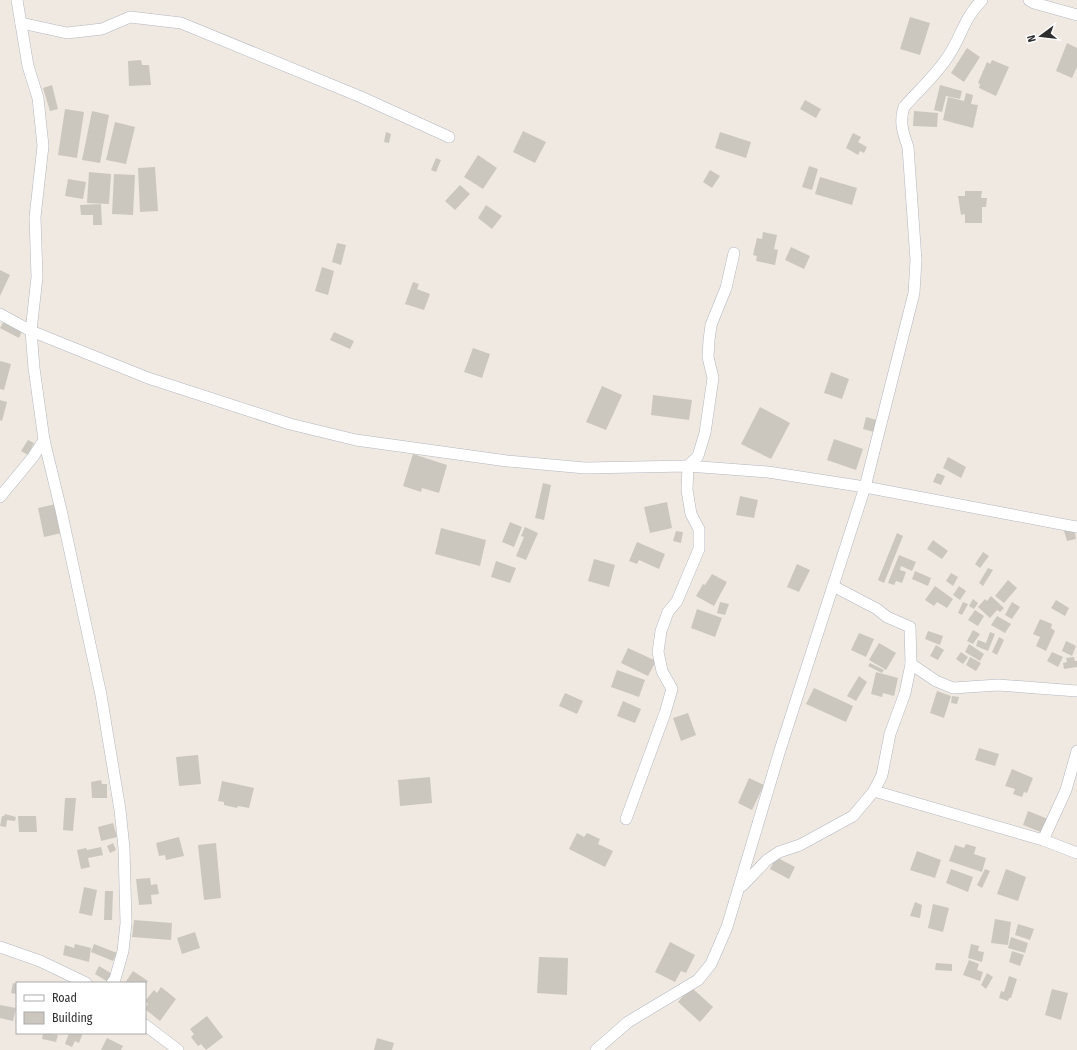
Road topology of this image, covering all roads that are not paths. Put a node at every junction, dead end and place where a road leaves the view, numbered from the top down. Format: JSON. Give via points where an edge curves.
{"nodes":[{"id":1,"x":17,"y":0,"type":"edge"},
{"id":2,"x":982,"y":0,"type":"edge"},
{"id":3,"x":1029,"y":0,"type":"edge"},
{"id":4,"x":1077,"y":16,"type":"edge"},
{"id":5,"x":21,"y":23,"type":"junction"},
{"id":6,"x":449,"y":138,"type":"dead end"},
{"id":7,"x":734,"y":253,"type":"dead end"},
{"id":8,"x":0,"y":314,"type":"edge"},
{"id":9,"x":31,"y":331,"type":"junction"},
{"id":10,"x":44,"y":440,"type":"junction"},
{"id":11,"x":688,"y":466,"type":"junction"},
{"id":12,"x":865,"y":487,"type":"junction"},
{"id":13,"x":0,"y":497,"type":"edge"},
{"id":14,"x":1077,"y":527,"type":"edge"},
{"id":15,"x":833,"y":586,"type":"junction"},
{"id":16,"x":911,"y":664,"type":"junction"},
{"id":17,"x":1077,"y":691,"type":"edge"},
{"id":18,"x":1077,"y":751,"type":"edge"},
{"id":19,"x":874,"y":791,"type":"junction"},
{"id":20,"x":626,"y":819,"type":"dead end"},
{"id":21,"x":1043,"y":840,"type":"junction"},
{"id":22,"x":1077,"y":853,"type":"edge"},
{"id":23,"x":740,"y":888,"type":"junction"},
{"id":24,"x":0,"y":947,"type":"edge"},
{"id":25,"x":84,"y":982,"type":"edge"},
{"id":26,"x":113,"y":982,"type":"edge"},
{"id":27,"x":146,"y":1026,"type":"edge"},
{"id":28,"x":178,"y":1050,"type":"edge"},
{"id":29,"x":596,"y":1050,"type":"edge"}],
"edges":[{"from":1,"to":5,"type":"street"},
{"from":2,"to":12,"type":"street","via":[[967,17],[949,56],[904,107],[901,114],[908,146],[916,277]]},
{"from":3,"to":4,"type":"street"},
{"from":5,"to":6,"type":"street","via":[[67,33],[102,29],[130,17],[181,23],[361,97]]},
{"from":5,"to":9,"type":"street","via":[[28,66],[38,98],[43,146],[35,217],[37,277]]},
{"from":7,"to":11,"type":"street","via":[[726,288],[711,325],[708,357],[713,378],[705,433],[698,456]]},
{"from":8,"to":9,"type":"street"},
{"from":9,"to":10,"type":"street"},
{"from":9,"to":11,"type":"street","via":[[148,378],[290,424],[356,440],[508,462],[585,468]]},
{"from":10,"to":13,"type":"street"},
{"from":10,"to":26,"type":"street","via":[[101,694],[120,810],[126,923],[123,951]]},
{"from":11,"to":12,"type":"street","via":[[768,472]]},
{"from":11,"to":20,"type":"street","via":[[688,496],[691,514],[699,529],[699,549],[661,631],[658,652],[662,671],[672,689]]},
{"from":12,"to":14,"type":"street"},
{"from":12,"to":15,"type":"street"},
{"from":15,"to":16,"type":"street","via":[[910,627]]},
{"from":15,"to":23,"type":"street","via":[[780,750]]},
{"from":16,"to":17,"type":"street","via":[[936,682],[953,688],[998,685]]},
{"from":16,"to":19,"type":"street","via":[[905,693],[890,734],[882,775]]},
{"from":18,"to":21,"type":"street","via":[[1066,790]]},
{"from":19,"to":21,"type":"street"},
{"from":19,"to":23,"type":"street","via":[[854,816],[800,845],[779,852],[767,860]]},
{"from":21,"to":22,"type":"street"},
{"from":23,"to":29,"type":"street","via":[[711,964],[698,980],[628,1022]]},
{"from":24,"to":25,"type":"street","via":[[40,961]]},
{"from":27,"to":28,"type":"street"}]}
